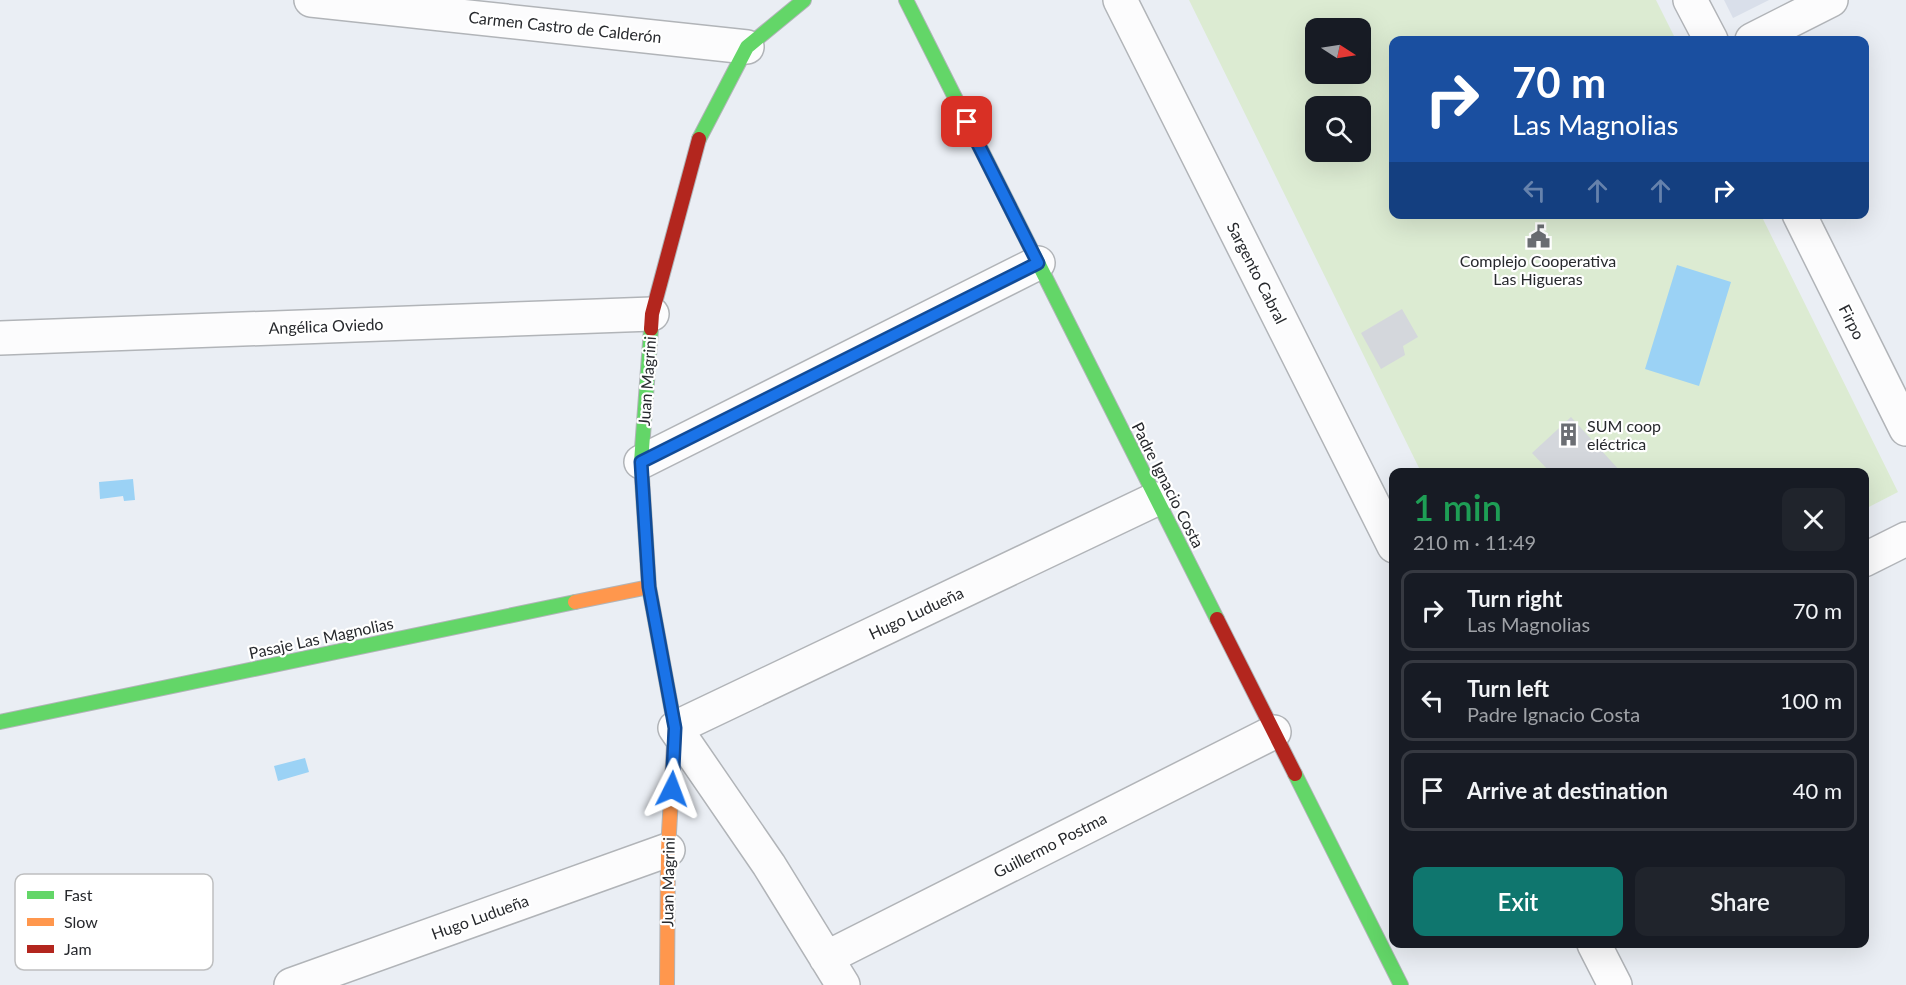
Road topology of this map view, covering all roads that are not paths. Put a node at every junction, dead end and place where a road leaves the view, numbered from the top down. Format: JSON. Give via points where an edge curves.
{"nodes":[{"id":1,"x":311,"y":0,"type":"edge"},
{"id":2,"x":804,"y":0,"type":"edge"},
{"id":3,"x":906,"y":0,"type":"edge"},
{"id":4,"x":1120,"y":0,"type":"edge"},
{"id":5,"x":1690,"y":0,"type":"edge"},
{"id":6,"x":1831,"y":0,"type":"edge"},
{"id":7,"x":1709,"y":36,"type":"edge"},
{"id":8,"x":1760,"y":36,"type":"edge"},
{"id":9,"x":747,"y":47,"type":"junction"},
{"id":10,"x":1801,"y":219,"type":"edge"},
{"id":11,"x":1038,"y":263,"type":"junction"},
{"id":12,"x":652,"y":314,"type":"junction"},
{"id":13,"x":0,"y":338,"type":"edge"},
{"id":14,"x":1906,"y":429,"type":"edge"},
{"id":15,"x":641,"y":462,"type":"junction"},
{"id":16,"x":1156,"y":499,"type":"junction"},
{"id":17,"x":1389,"y":536,"type":"edge"},
{"id":18,"x":1906,"y":539,"type":"edge"},
{"id":19,"x":1869,"y":558,"type":"edge"},
{"id":20,"x":649,"y":587,"type":"junction"},
{"id":21,"x":0,"y":722,"type":"edge"},
{"id":22,"x":675,"y":728,"type":"junction"},
{"id":23,"x":1274,"y":732,"type":"junction"},
{"id":24,"x":668,"y":850,"type":"junction"},
{"id":25,"x":1596,"y":948,"type":"edge"},
{"id":26,"x":826,"y":958,"type":"junction"},
{"id":27,"x":1393,"y":982,"type":"edge"},
{"id":28,"x":291,"y":985,"type":"edge"},
{"id":29,"x":667,"y":985,"type":"edge"},
{"id":30,"x":843,"y":985,"type":"edge"},
{"id":31,"x":1615,"y":985,"type":"edge"}],
"edges":[{"from":1,"to":9,"type":"street","name":"Carmen Castro de Calderón"},
{"from":2,"to":9,"type":"street","name":"Juan Magrini"},
{"from":3,"to":11,"type":"street","name":"Padre Ignacio Costa"},
{"from":4,"to":17,"type":"street","name":"Sargento Cabral"},
{"from":5,"to":7,"type":"street"},
{"from":6,"to":8,"type":"street"},
{"from":9,"to":12,"type":"street","name":"Juan Magrini","via":[[698,141]]},
{"from":10,"to":14,"type":"street","name":"Firpo"},
{"from":11,"to":15,"type":"street"},
{"from":11,"to":16,"type":"street","name":"Padre Ignacio Costa"},
{"from":12,"to":13,"type":"street","name":"Angélica Oviedo"},
{"from":12,"to":15,"type":"street","name":"Juan Magrini"},
{"from":15,"to":20,"type":"street","name":"Juan Magrini"},
{"from":16,"to":22,"type":"street","name":"Hugo Ludueña"},
{"from":16,"to":23,"type":"street","name":"Padre Ignacio Costa"},
{"from":18,"to":19,"type":"street"},
{"from":20,"to":21,"type":"street","name":"Pasaje Las Magnolias"},
{"from":20,"to":22,"type":"street","name":"Juan Magrini"},
{"from":22,"to":24,"type":"street","name":"Juan Magrini"},
{"from":22,"to":26,"type":"street","via":[[769,865]]},
{"from":23,"to":26,"type":"street","name":"Guillermo Postma"},
{"from":23,"to":27,"type":"street","name":"Padre Ignacio Costa"},
{"from":24,"to":28,"type":"street","name":"Hugo Ludueña"},
{"from":24,"to":29,"type":"street","name":"Juan Magrini"},
{"from":25,"to":31,"type":"street"},
{"from":26,"to":30,"type":"street"}]}
